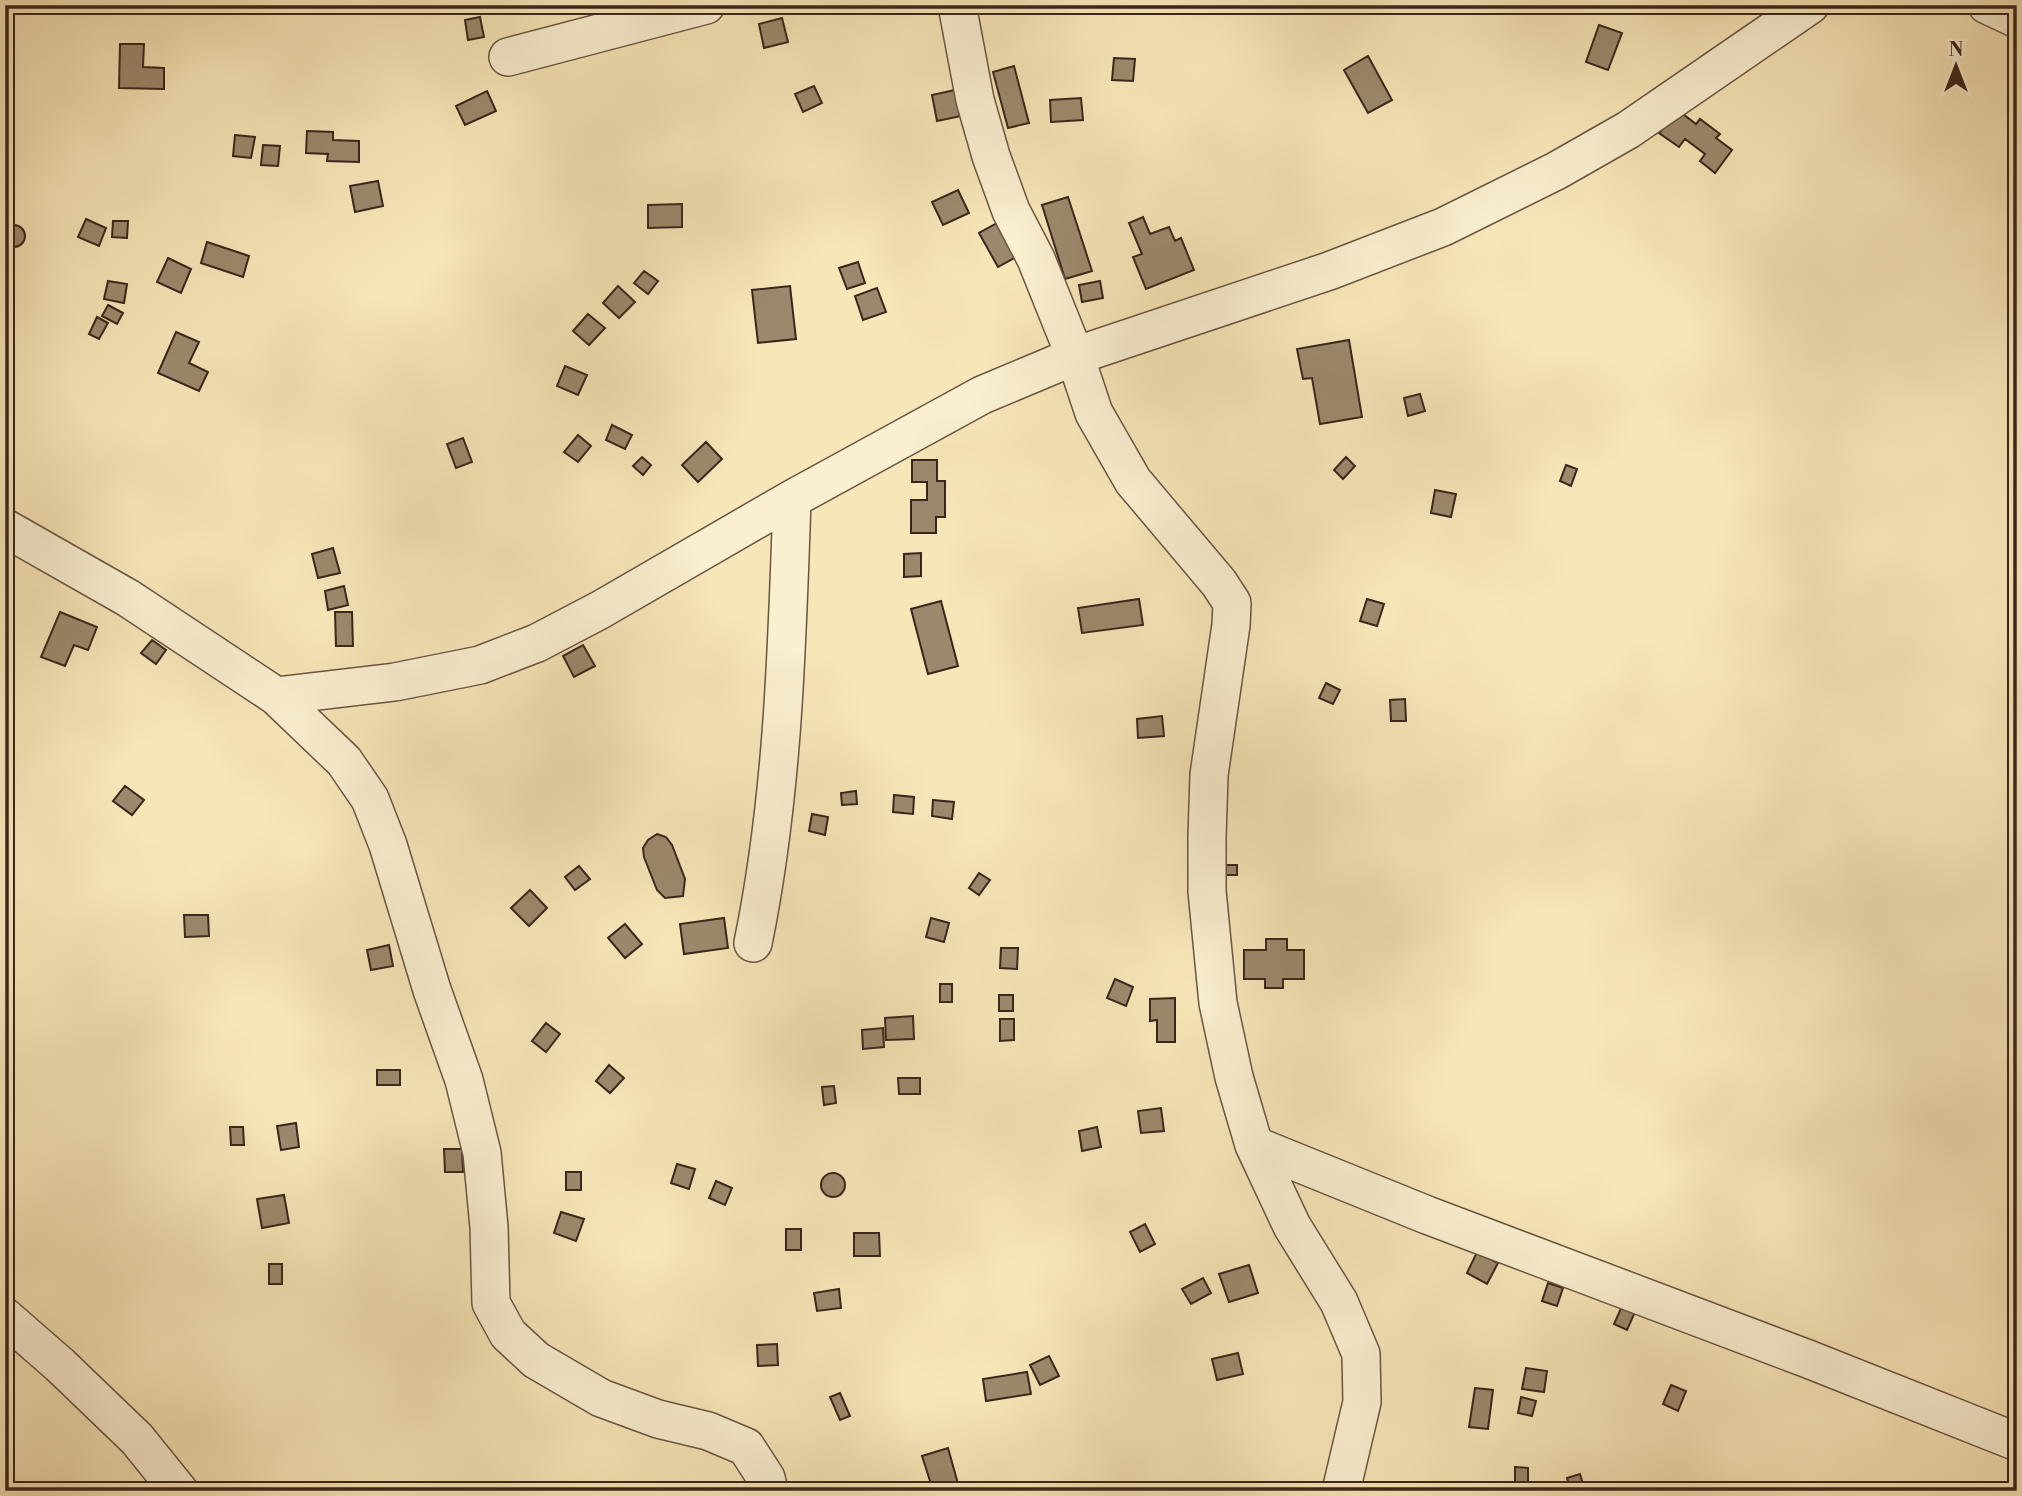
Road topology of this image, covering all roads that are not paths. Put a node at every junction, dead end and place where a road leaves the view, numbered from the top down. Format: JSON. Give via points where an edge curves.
{"nodes":[{"id":1,"x":706,"y":5,"type":"edge"},
{"id":2,"x":957,"y":5,"type":"edge"},
{"id":3,"x":1810,"y":5,"type":"edge"},
{"id":4,"x":1987,"y":5,"type":"edge"},
{"id":5,"x":2017,"y":19,"type":"edge"},
{"id":6,"x":508,"y":57,"type":"dead end"},
{"id":7,"x":1076,"y":356,"type":"junction"},
{"id":8,"x":792,"y":499,"type":"junction"},
{"id":9,"x":5,"y":527,"type":"edge"},
{"id":10,"x":276,"y":696,"type":"junction"},
{"id":11,"x":753,"y":943,"type":"dead end"},
{"id":12,"x":1254,"y":1145,"type":"junction"},
{"id":13,"x":5,"y":1317,"type":"edge"},
{"id":14,"x":2017,"y":1442,"type":"edge"},
{"id":15,"x":179,"y":1491,"type":"edge"},
{"id":16,"x":769,"y":1491,"type":"edge"},
{"id":17,"x":1341,"y":1491,"type":"edge"}],
"edges":[{"from":1,"to":6,"type":"street"},
{"from":2,"to":7,"type":"street","via":[[991,156]]},
{"from":3,"to":7,"type":"street","via":[[1628,130],[1443,227],[1329,271]]},
{"from":4,"to":5,"type":"street"},
{"from":7,"to":8,"type":"street","via":[[982,395]]},
{"from":7,"to":12,"type":"street","via":[[1094,413],[1133,481],[1232,603],[1209,775],[1207,891],[1218,1003]]},
{"from":8,"to":10,"type":"street","via":[[600,610],[480,665],[395,682]]},
{"from":8,"to":11,"type":"street","via":[[778,781]]},
{"from":9,"to":10,"type":"street","via":[[128,598]]},
{"from":10,"to":16,"type":"street","via":[[344,761],[370,799],[388,845],[464,1080],[482,1153],[491,1303],[508,1334],[536,1360],[601,1398],[746,1447]]},
{"from":12,"to":14,"type":"street"},
{"from":12,"to":17,"type":"street","via":[[1293,1226],[1339,1302],[1361,1354],[1362,1402]]},
{"from":13,"to":15,"type":"street","via":[[136,1439]]}]}
